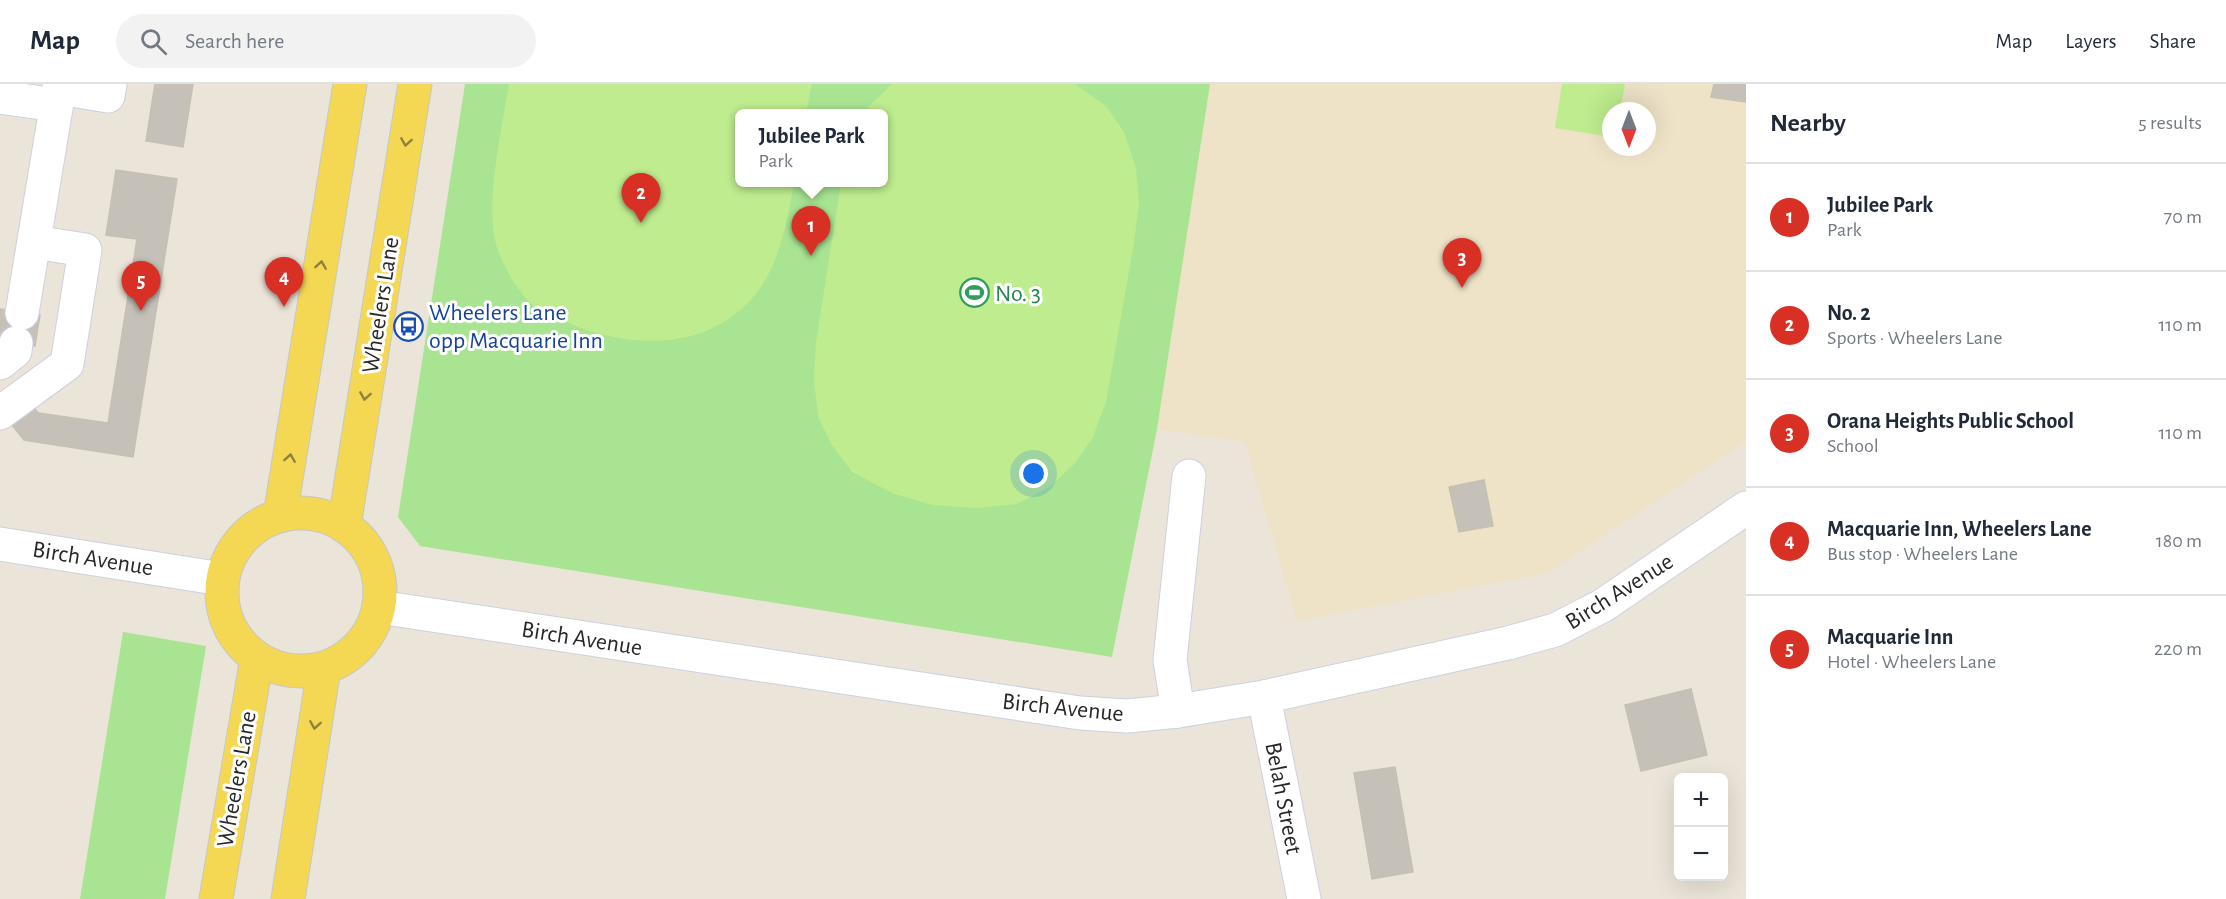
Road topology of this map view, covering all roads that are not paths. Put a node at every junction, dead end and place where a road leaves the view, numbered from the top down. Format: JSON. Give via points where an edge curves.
{"nodes":[{"id":1,"x":110,"y":84,"type":"edge"},
{"id":2,"x":350,"y":84,"type":"edge"},
{"id":3,"x":415,"y":84,"type":"edge"},
{"id":4,"x":58,"y":92,"type":"edge"},
{"id":5,"x":0,"y":97,"type":"edge"},
{"id":6,"x":34,"y":242,"type":"junction"},
{"id":7,"x":13,"y":340,"type":"edge"},
{"id":8,"x":0,"y":413,"type":"edge"},
{"id":9,"x":1189,"y":476,"type":"dead end"},
{"id":10,"x":1746,"y":508,"type":"edge"},
{"id":11,"x":280,"y":516,"type":"junction"},
{"id":12,"x":344,"y":526,"type":"junction"},
{"id":13,"x":0,"y":544,"type":"edge"},
{"id":14,"x":222,"y":579,"type":"junction"},
{"id":15,"x":379,"y":607,"type":"junction"},
{"id":16,"x":257,"y":658,"type":"junction"},
{"id":17,"x":324,"y":668,"type":"junction"},
{"id":18,"x":1264,"y":697,"type":"junction"},
{"id":19,"x":1178,"y":711,"type":"junction"},
{"id":20,"x":216,"y":899,"type":"edge"},
{"id":21,"x":288,"y":899,"type":"edge"},
{"id":22,"x":1304,"y":899,"type":"edge"}],
"edges":[{"from":1,"to":4,"type":"street","via":[[108,96]]},
{"from":11,"to":2,"type":"main road","one_way":true},
{"from":3,"to":12,"type":"main road","name":"Wheelers Lane","one_way":true},
{"from":4,"to":5,"type":"street"},
{"from":4,"to":6,"type":"street"},
{"from":6,"to":7,"type":"street"},
{"from":6,"to":8,"type":"street","via":[[85,250],[67,364]]},
{"from":9,"to":19,"type":"street","via":[[1170,660]]},
{"from":10,"to":18,"type":"street","name":"Birch Avenue","via":[[1602,606],[1555,630]]},
{"from":11,"to":12,"type":"main road","via":[[302,513]]},
{"from":11,"to":14,"type":"main road","via":[[261,523],[245,536],[232,552]]},
{"from":12,"to":15,"type":"main road","via":[[362,541],[374,561],[380,583]]},
{"from":13,"to":14,"type":"street","name":"Birch Avenue"},
{"from":14,"to":16,"type":"main road","via":[[228,626]]},
{"from":15,"to":17,"type":"main road","via":[[360,644]]},
{"from":15,"to":19,"type":"street","name":"Birch Avenue","via":[[1080,713],[1127,716]]},
{"from":16,"to":17,"type":"main road","via":[[281,669]]},
{"from":16,"to":20,"type":"main road","name":"Wheelers Lane"},
{"from":17,"to":21,"type":"main road","one_way":true},
{"from":18,"to":19,"type":"street","name":"Birch Avenue"},
{"from":18,"to":22,"type":"street","name":"Belah Street"}]}
